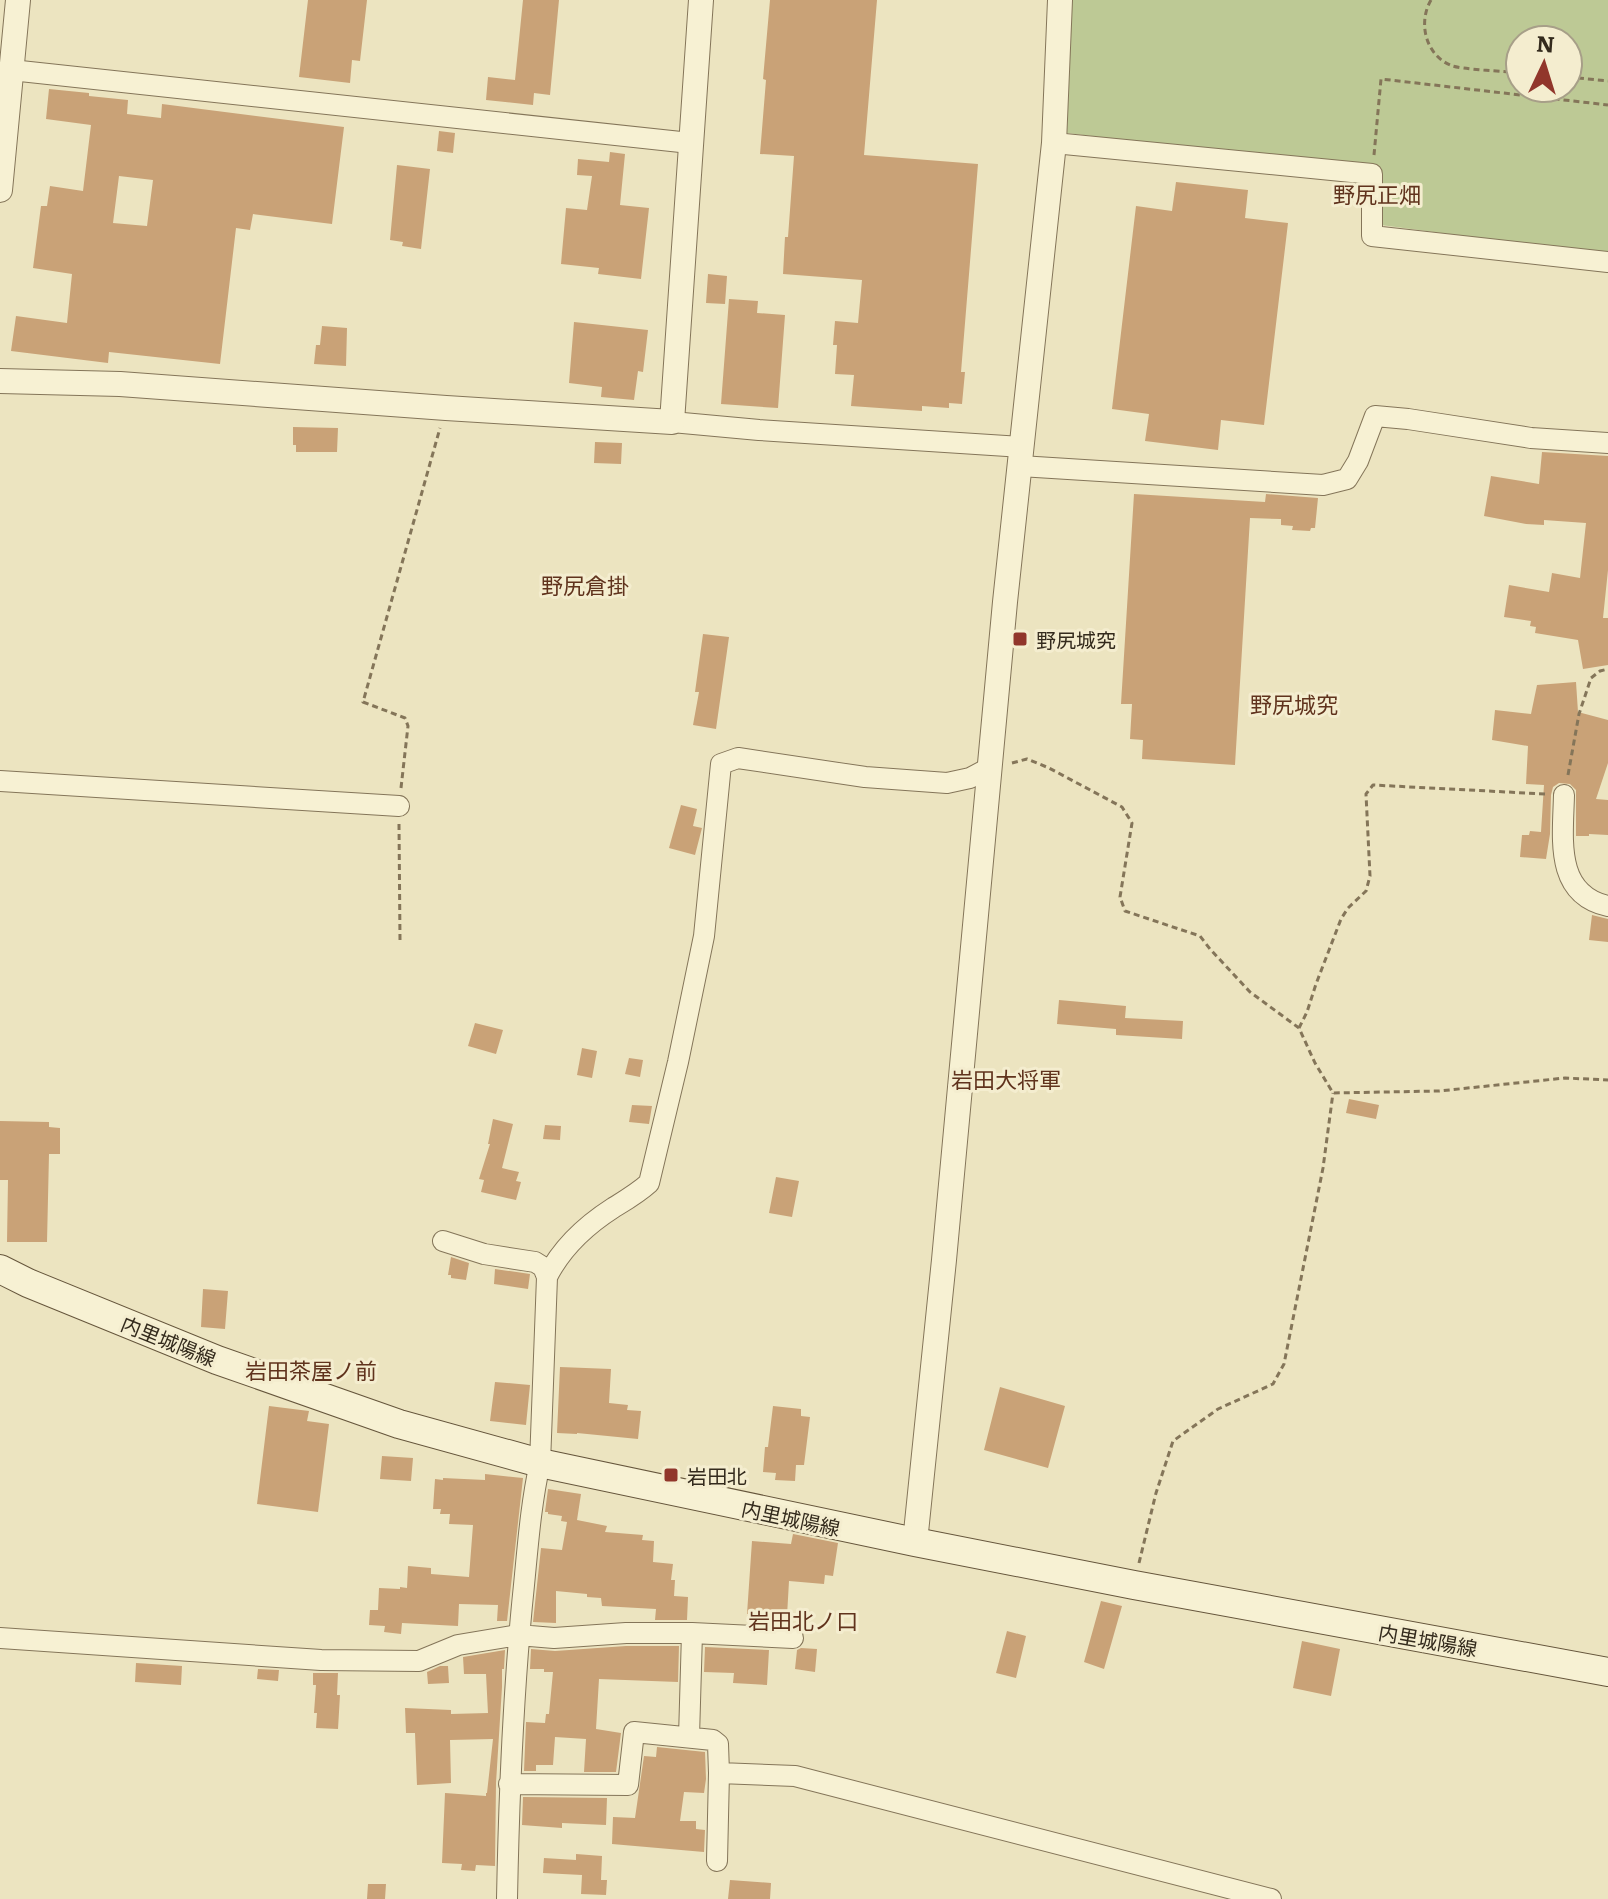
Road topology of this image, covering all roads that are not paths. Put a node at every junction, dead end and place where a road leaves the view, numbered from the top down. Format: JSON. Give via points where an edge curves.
{"nodes":[{"id":1,"x":18,"y":0,"type":"edge"},
{"id":2,"x":701,"y":0,"type":"edge"},
{"id":3,"x":1060,"y":0,"type":"edge"},
{"id":4,"x":11,"y":70,"type":"junction"},
{"id":5,"x":690,"y":143,"type":"junction"},
{"id":6,"x":1054,"y":143,"type":"junction"},
{"id":7,"x":0,"y":190,"type":"edge"},
{"id":8,"x":1608,"y":262,"type":"edge"},
{"id":9,"x":0,"y":381,"type":"edge"},
{"id":10,"x":672,"y":422,"type":"junction"},
{"id":11,"x":1608,"y":443,"type":"edge"},
{"id":12,"x":1021,"y":456,"type":"junction"},
{"id":13,"x":989,"y":768,"type":"junction"},
{"id":14,"x":0,"y":781,"type":"edge"},
{"id":15,"x":1564,"y":795,"type":"road end"},
{"id":16,"x":399,"y":806,"type":"road end"},
{"id":17,"x":1608,"y":906,"type":"edge"},
{"id":18,"x":443,"y":1241,"type":"dead end"},
{"id":19,"x":0,"y":1269,"type":"edge"},
{"id":20,"x":547,"y":1277,"type":"junction"},
{"id":21,"x":540,"y":1463,"type":"junction"},
{"id":22,"x":915,"y":1542,"type":"junction"},
{"id":23,"x":692,"y":1633,"type":"junction"},
{"id":24,"x":518,"y":1635,"type":"junction"},
{"id":25,"x":0,"y":1638,"type":"edge"},
{"id":26,"x":793,"y":1638,"type":"dead end"},
{"id":27,"x":1608,"y":1672,"type":"edge"},
{"id":28,"x":689,"y":1737,"type":"junction"},
{"id":29,"x":719,"y":1773,"type":"junction"},
{"id":30,"x":509,"y":1784,"type":"junction"},
{"id":31,"x":717,"y":1861,"type":"dead end"},
{"id":32,"x":507,"y":1899,"type":"edge"},
{"id":33,"x":1271,"y":1899,"type":"edge"}],
"edges":[{"from":1,"to":4,"type":"street"},
{"from":2,"to":5,"type":"street"},
{"from":3,"to":6,"type":"street"},
{"from":4,"to":5,"type":"street"},
{"from":4,"to":7,"type":"street"},
{"from":5,"to":10,"type":"street"},
{"from":6,"to":8,"type":"street","via":[[1372,174],[1372,236]]},
{"from":6,"to":12,"type":"street"},
{"from":9,"to":10,"type":"street","via":[[120,384]]},
{"from":10,"to":12,"type":"street"},
{"from":11,"to":12,"type":"street","via":[[1375,416],[1347,479],[1323,485]]},
{"from":12,"to":13,"type":"street"},
{"from":13,"to":20,"type":"street","via":[[947,783],[738,758],[721,764],[704,936],[649,1183],[574,1238]]},
{"from":13,"to":22,"type":"street"},
{"from":14,"to":16,"type":"street"},
{"from":15,"to":17,"type":"street","via":[[1562,852],[1574,886],[1594,903]]},
{"from":18,"to":20,"type":"street","via":[[535,1262]]},
{"from":19,"to":21,"type":"main road","name":"内里城陽線","via":[[231,1365],[399,1424]]},
{"from":20,"to":21,"type":"street"},
{"from":21,"to":22,"type":"main road","name":"内里城陽線"},
{"from":21,"to":24,"type":"street"},
{"from":22,"to":27,"type":"main road","name":"内里城陽線"},
{"from":23,"to":24,"type":"street"},
{"from":23,"to":26,"type":"street"},
{"from":23,"to":28,"type":"street"},
{"from":24,"to":25,"type":"street","via":[[458,1645],[419,1661],[321,1660]]},
{"from":24,"to":30,"type":"street"},
{"from":28,"to":29,"type":"street","via":[[718,1744]]},
{"from":28,"to":30,"type":"street","via":[[634,1732],[628,1785]]},
{"from":29,"to":31,"type":"street"},
{"from":29,"to":33,"type":"street","via":[[795,1776]]},
{"from":30,"to":32,"type":"street"}]}
